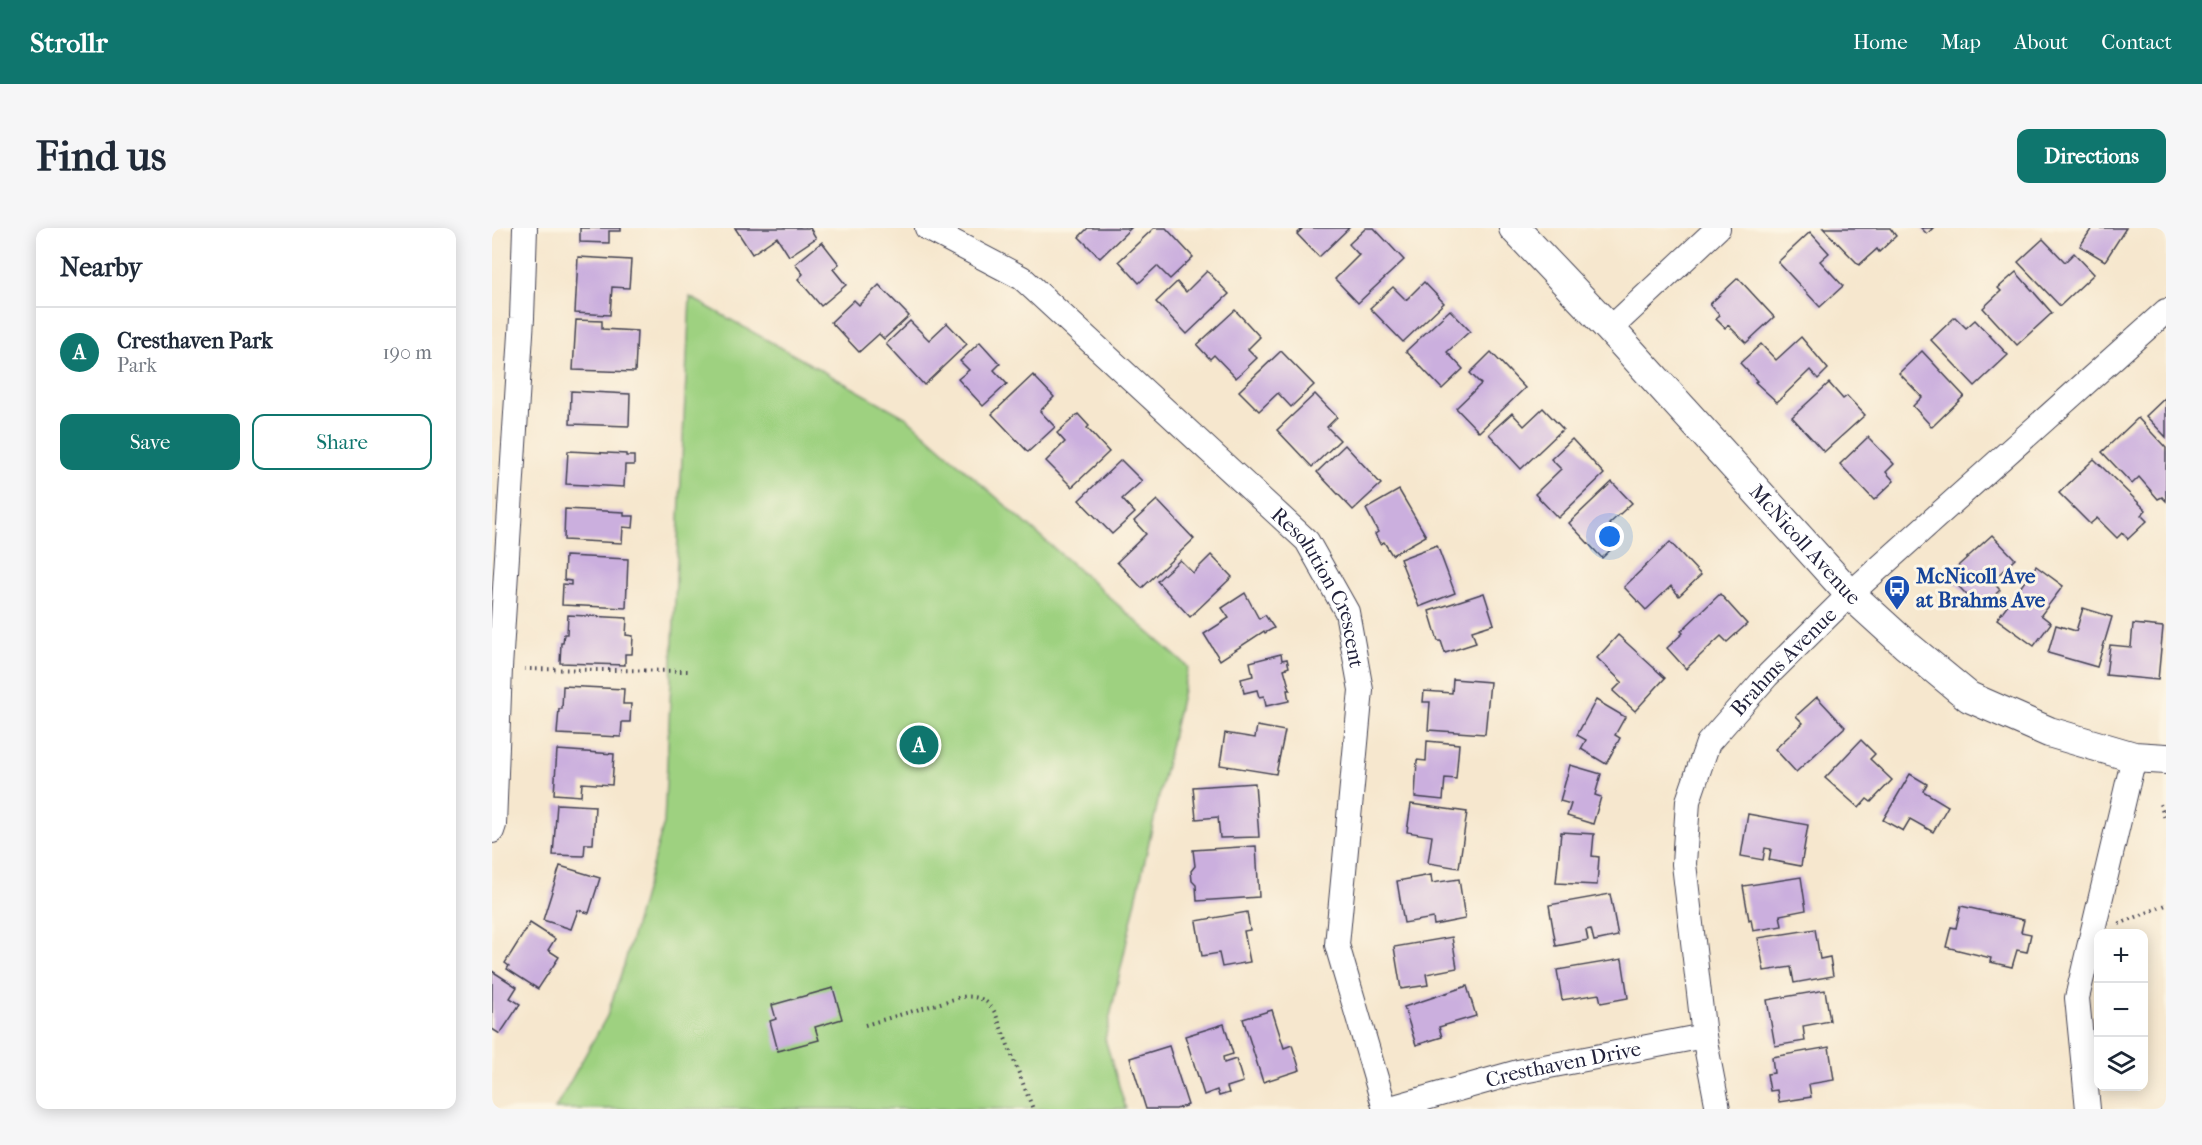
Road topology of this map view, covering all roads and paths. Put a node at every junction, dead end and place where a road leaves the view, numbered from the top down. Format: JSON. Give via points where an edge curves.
{"nodes":[{"id":1,"x":525,"y":228,"type":"edge"},
{"id":2,"x":927,"y":228,"type":"edge"},
{"id":3,"x":1514,"y":228,"type":"edge"},
{"id":4,"x":1718,"y":228,"type":"edge"},
{"id":5,"x":2166,"y":311,"type":"edge"},
{"id":6,"x":1610,"y":329,"type":"junction"},
{"id":7,"x":1850,"y":594,"type":"junction"},
{"id":8,"x":500,"y":668,"type":"junction"},
{"id":9,"x":688,"y":671,"type":"dead end"},
{"id":10,"x":2134,"y":757,"type":"junction"},
{"id":11,"x":2166,"y":759,"type":"edge"},
{"id":12,"x":2160,"y":804,"type":"dead end"},
{"id":13,"x":2166,"y":821,"type":"edge"},
{"id":14,"x":492,"y":831,"type":"edge"},
{"id":15,"x":2166,"y":905,"type":"edge"},
{"id":16,"x":2117,"y":925,"type":"dead end"},
{"id":17,"x":865,"y":1024,"type":"dead end"},
{"id":18,"x":1704,"y":1036,"type":"junction"},
{"id":19,"x":1033,"y":1109,"type":"edge"},
{"id":20,"x":1386,"y":1109,"type":"edge"},
{"id":21,"x":1718,"y":1109,"type":"edge"},
{"id":22,"x":2088,"y":1109,"type":"edge"}],
"edges":[{"from":1,"to":8,"type":"street"},
{"from":2,"to":20,"type":"street","name":"Resolution Crescent","via":[[1022,278],[1307,541],[1347,612],[1361,690],[1337,945]]},
{"from":3,"to":6,"type":"street","name":"McNicoll Avenue"},
{"from":4,"to":6,"type":"street"},
{"from":5,"to":7,"type":"street","name":"Brahms Avenue"},
{"from":6,"to":7,"type":"street","name":"McNicoll Avenue"},
{"from":7,"to":10,"type":"street","name":"McNicoll Avenue","via":[[1969,697],[2049,732]]},
{"from":7,"to":18,"type":"street","name":"Brahms Avenue","via":[[1767,676],[1708,743],[1688,801],[1684,864]]},
{"from":8,"to":9,"type":"path"},
{"from":8,"to":14,"type":"street"},
{"from":10,"to":11,"type":"street","name":"McNicoll Avenue"},
{"from":10,"to":22,"type":"street","via":[[2077,998]]},
{"from":12,"to":13,"type":"path"},
{"from":15,"to":16,"type":"path"},
{"from":17,"to":19,"type":"path","via":[[961,997],[985,1000],[996,1015]]},
{"from":18,"to":20,"type":"street","name":"Cresthaven Drive","via":[[1518,1072]]},
{"from":18,"to":21,"type":"street","name":"Brahms Avenue"}]}
